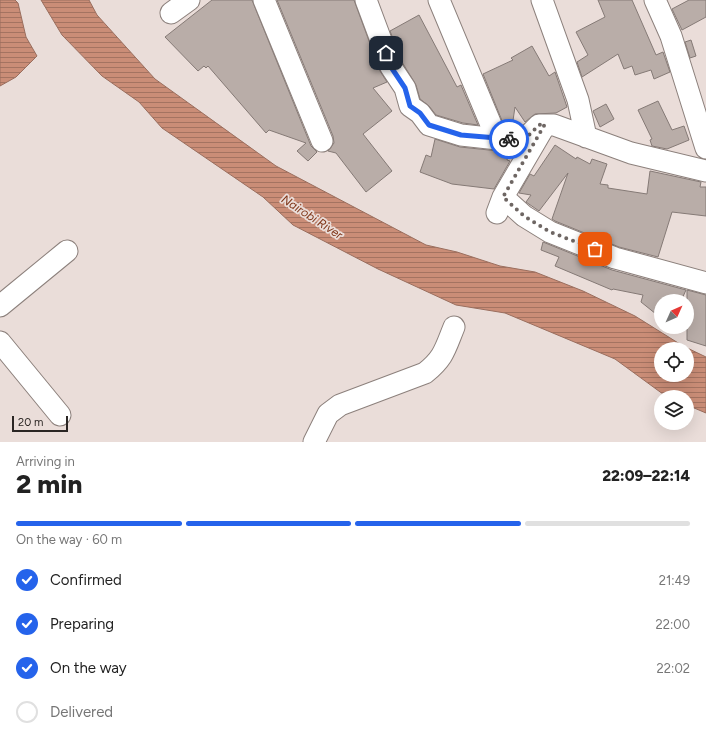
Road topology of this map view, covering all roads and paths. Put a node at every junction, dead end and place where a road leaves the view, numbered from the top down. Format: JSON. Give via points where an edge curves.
{"nodes":[{"id":1,"x":189,"y":0,"type":"edge"},
{"id":2,"x":264,"y":0,"type":"edge"},
{"id":3,"x":366,"y":0,"type":"edge"},
{"id":4,"x":439,"y":0,"type":"edge"},
{"id":5,"x":542,"y":0,"type":"edge"},
{"id":6,"x":656,"y":0,"type":"edge"},
{"id":7,"x":172,"y":13,"type":"dead end"},
{"id":8,"x":545,"y":124,"type":"junction"},
{"id":9,"x":586,"y":137,"type":"junction"},
{"id":10,"x":497,"y":139,"type":"junction"},
{"id":11,"x":322,"y":141,"type":"dead end"},
{"id":12,"x":706,"y":148,"type":"edge"},
{"id":13,"x":706,"y":171,"type":"edge"},
{"id":14,"x":67,"y":251,"type":"dead end"},
{"id":15,"x":706,"y":283,"type":"edge"},
{"id":16,"x":0,"y":306,"type":"edge"},
{"id":17,"x":454,"y":327,"type":"dead end"},
{"id":18,"x":0,"y":342,"type":"edge"},
{"id":19,"x":60,"y":415,"type":"dead end"},
{"id":20,"x":314,"y":442,"type":"edge"}],
"edges":[{"from":1,"to":7,"type":"street"},
{"from":2,"to":11,"type":"street"},
{"from":3,"to":10,"type":"street","via":[[391,67],[405,88],[410,106],[420,113],[429,125],[461,135]]},
{"from":4,"to":10,"type":"street"},
{"from":5,"to":9,"type":"street","via":[[578,100]]},
{"from":6,"to":12,"type":"street","via":[[672,36]]},
{"from":8,"to":9,"type":"street"},
{"from":8,"to":10,"type":"street","via":[[539,125],[527,137]]},
{"from":8,"to":15,"type":"street","via":[[500,205],[550,232],[615,258]]},
{"from":9,"to":13,"type":"street","via":[[631,152]]},
{"from":14,"to":16,"type":"street"},
{"from":17,"to":20,"type":"street","via":[[444,355],[436,364],[425,373],[340,405],[328,414]]},
{"from":18,"to":19,"type":"street"}]}
